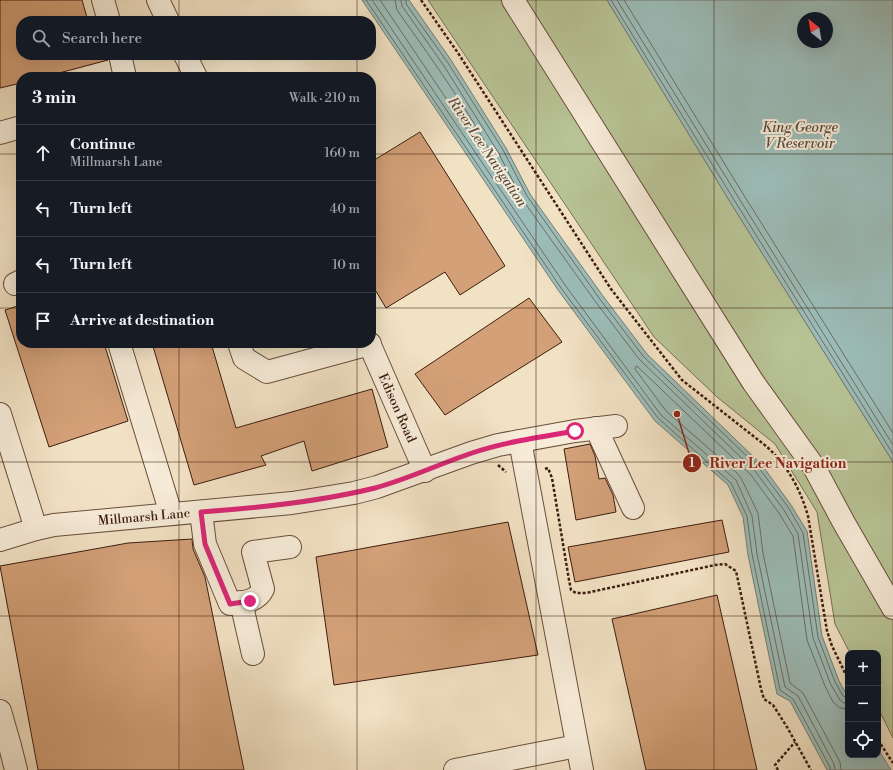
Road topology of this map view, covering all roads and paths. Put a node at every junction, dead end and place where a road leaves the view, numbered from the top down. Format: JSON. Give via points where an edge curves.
{"nodes":[{"id":1,"x":103,"y":0,"type":"edge"},
{"id":2,"x":158,"y":0,"type":"edge"},
{"id":3,"x":421,"y":0,"type":"edge"},
{"id":4,"x":513,"y":0,"type":"edge"},
{"id":5,"x":108,"y":16,"type":"edge"},
{"id":6,"x":166,"y":16,"type":"edge"},
{"id":7,"x":121,"y":60,"type":"edge"},
{"id":8,"x":188,"y":60,"type":"edge"},
{"id":9,"x":124,"y":72,"type":"edge"},
{"id":10,"x":194,"y":72,"type":"edge"},
{"id":11,"x":16,"y":128,"type":"edge"},
{"id":12,"x":0,"y":133,"type":"edge"},
{"id":13,"x":120,"y":348,"type":"edge"},
{"id":14,"x":241,"y":348,"type":"edge"},
{"id":15,"x":354,"y":348,"type":"edge"},
{"id":16,"x":371,"y":348,"type":"edge"},
{"id":17,"x":0,"y":414,"type":"edge"},
{"id":18,"x":520,"y":441,"type":"junction"},
{"id":19,"x":540,"y":470,"type":"dead end"},
{"id":20,"x":425,"y":471,"type":"junction"},
{"id":21,"x":633,"y":508,"type":"dead end"},
{"id":22,"x":201,"y":512,"type":"junction"},
{"id":23,"x":171,"y":514,"type":"junction"},
{"id":24,"x":36,"y":529,"type":"junction"},
{"id":25,"x":0,"y":540,"type":"edge"},
{"id":26,"x":290,"y":547,"type":"dead end"},
{"id":27,"x":241,"y":602,"type":"junction"},
{"id":28,"x":893,"y":608,"type":"edge"},
{"id":29,"x":253,"y":654,"type":"dead end"},
{"id":30,"x":845,"y":673,"type":"edge"},
{"id":31,"x":0,"y":715,"type":"edge"},
{"id":32,"x":795,"y":742,"type":"junction"},
{"id":33,"x":881,"y":745,"type":"edge"},
{"id":34,"x":577,"y":746,"type":"junction"},
{"id":35,"x":5,"y":747,"type":"edge"},
{"id":36,"x":893,"y":763,"type":"edge"},
{"id":37,"x":16,"y":770,"type":"edge"},
{"id":38,"x":454,"y":770,"type":"edge"},
{"id":39,"x":582,"y":770,"type":"edge"},
{"id":40,"x":778,"y":770,"type":"edge"},
{"id":41,"x":811,"y":770,"type":"edge"}],
"edges":[{"from":1,"to":5,"type":"street"},
{"from":2,"to":6,"type":"street"},
{"from":3,"to":30,"type":"path","via":[[611,289],[682,380],[766,446],[777,456],[794,480],[808,516],[826,631]]},
{"from":4,"to":28,"type":"street","via":[[753,382],[814,467]]},
{"from":7,"to":9,"type":"street"},
{"from":8,"to":10,"type":"street"},
{"from":11,"to":12,"type":"street"},
{"from":13,"to":23,"type":"street"},
{"from":14,"to":15,"type":"street","name":"Edison Road","via":[[244,358],[267,372]]},
{"from":16,"to":20,"type":"street","name":"Edison Road"},
{"from":17,"to":24,"type":"street"},
{"from":18,"to":20,"type":"street","name":"Millmarsh Lane","via":[[471,453]]},
{"from":18,"to":21,"type":"street","name":"Millmarsh Lane","via":[[606,427]]},
{"from":18,"to":34,"type":"street"},
{"from":19,"to":32,"type":"path","via":[[548,468],[552,478],[569,580],[572,590],[576,593],[715,565],[725,564],[736,571],[764,699],[773,705]]},
{"from":20,"to":22,"type":"street","name":"Millmarsh Lane","via":[[354,493],[292,503]]},
{"from":22,"to":23,"type":"street","name":"Millmarsh Lane"},
{"from":22,"to":27,"type":"street","via":[[205,544],[230,604]]},
{"from":23,"to":24,"type":"street","name":"Millmarsh Lane"},
{"from":24,"to":25,"type":"street","name":"Millmarsh Lane"},
{"from":26,"to":27,"type":"street","via":[[253,552],[263,589],[260,595],[250,601]]},
{"from":27,"to":29,"type":"street"},
{"from":31,"to":35,"type":"street"},
{"from":32,"to":40,"type":"path","via":[[775,765]]},
{"from":32,"to":41,"type":"path"},
{"from":33,"to":36,"type":"path"},
{"from":34,"to":38,"type":"street"},
{"from":34,"to":39,"type":"street"},
{"from":35,"to":37,"type":"street"}]}
